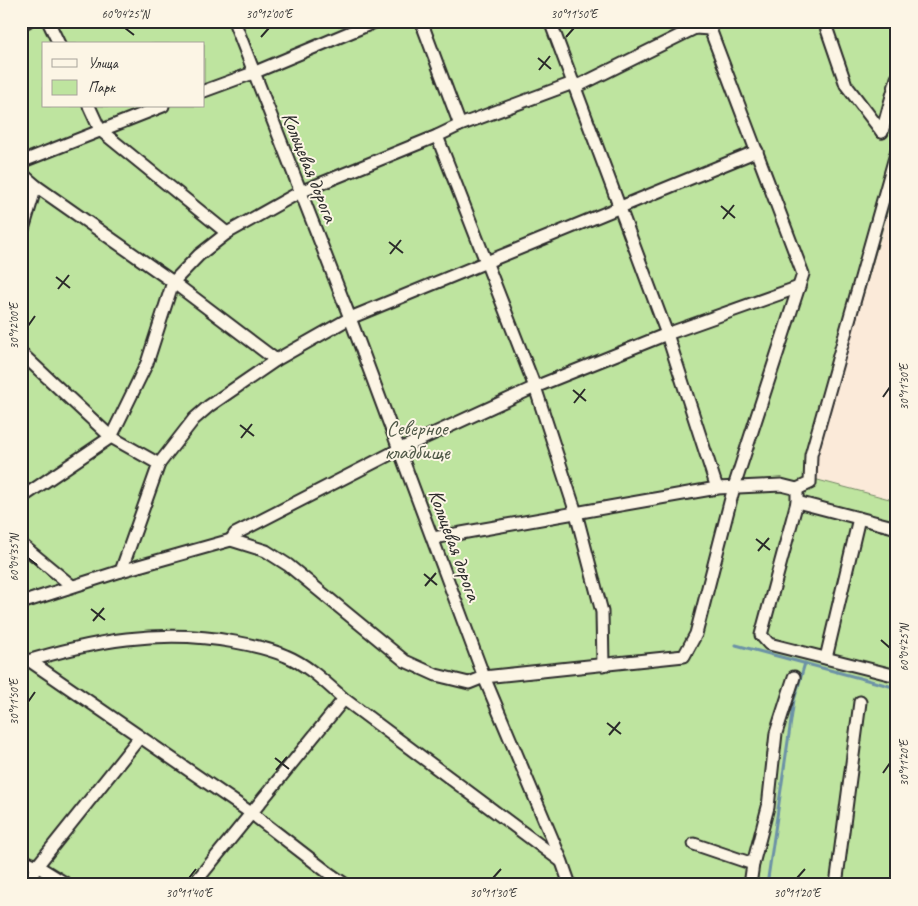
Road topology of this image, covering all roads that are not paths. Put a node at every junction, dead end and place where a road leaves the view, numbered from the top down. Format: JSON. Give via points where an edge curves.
{"nodes":[{"id":1,"x":28,"y":21,"type":"edge"},
{"id":2,"x":48,"y":21,"type":"edge"},
{"id":3,"x":234,"y":21,"type":"edge"},
{"id":4,"x":377,"y":21,"type":"edge"},
{"id":5,"x":421,"y":21,"type":"edge"},
{"id":6,"x":550,"y":21,"type":"edge"},
{"id":7,"x":824,"y":21,"type":"edge"},
{"id":8,"x":21,"y":24,"type":"edge"},
{"id":9,"x":694,"y":25,"type":"edge"},
{"id":10,"x":58,"y":42,"type":"edge"},
{"id":11,"x":253,"y":73,"type":"junction"},
{"id":12,"x":897,"y":78,"type":"edge"},
{"id":13,"x":573,"y":83,"type":"junction"},
{"id":14,"x":205,"y":91,"type":"edge"},
{"id":15,"x":90,"y":108,"type":"edge"},
{"id":16,"x":158,"y":108,"type":"edge"},
{"id":17,"x":460,"y":125,"type":"junction"},
{"id":18,"x":100,"y":130,"type":"junction"},
{"id":19,"x":437,"y":136,"type":"junction"},
{"id":20,"x":897,"y":150,"type":"edge"},
{"id":21,"x":757,"y":151,"type":"junction"},
{"id":22,"x":21,"y":162,"type":"edge"},
{"id":23,"x":21,"y":174,"type":"edge"},
{"id":24,"x":36,"y":186,"type":"junction"},
{"id":25,"x":300,"y":192,"type":"junction"},
{"id":26,"x":619,"y":207,"type":"junction"},
{"id":27,"x":227,"y":233,"type":"junction"},
{"id":28,"x":21,"y":236,"type":"edge"},
{"id":29,"x":486,"y":263,"type":"junction"},
{"id":30,"x":173,"y":282,"type":"junction"},
{"id":31,"x":799,"y":287,"type":"junction"},
{"id":32,"x":350,"y":318,"type":"junction"},
{"id":33,"x":667,"y":334,"type":"junction"},
{"id":34,"x":21,"y":353,"type":"edge"},
{"id":35,"x":276,"y":360,"type":"junction"},
{"id":36,"x":535,"y":387,"type":"junction"},
{"id":37,"x":111,"y":437,"type":"junction"},
{"id":38,"x":400,"y":449,"type":"junction"},
{"id":39,"x":159,"y":464,"type":"junction"},
{"id":40,"x":734,"y":487,"type":"junction"},
{"id":41,"x":717,"y":488,"type":"junction"},
{"id":42,"x":798,"y":489,"type":"junction"},
{"id":43,"x":21,"y":498,"type":"edge"},
{"id":44,"x":797,"y":502,"type":"junction"},
{"id":45,"x":576,"y":514,"type":"junction"},
{"id":46,"x":859,"y":518,"type":"junction"},
{"id":47,"x":897,"y":528,"type":"edge"},
{"id":48,"x":433,"y":538,"type":"junction"},
{"id":49,"x":231,"y":540,"type":"junction"},
{"id":50,"x":21,"y":544,"type":"edge"},
{"id":51,"x":120,"y":571,"type":"junction"},
{"id":52,"x":72,"y":586,"type":"junction"},
{"id":53,"x":21,"y":602,"type":"edge"},
{"id":54,"x":826,"y":658,"type":"junction"},
{"id":55,"x":25,"y":662,"type":"edge"},
{"id":56,"x":603,"y":665,"type":"junction"},
{"id":57,"x":897,"y":676,"type":"edge"},
{"id":58,"x":484,"y":677,"type":"junction"},
{"id":59,"x":794,"y":677,"type":"dead end"},
{"id":60,"x":344,"y":699,"type":"junction"},
{"id":61,"x":860,"y":702,"type":"dead end"},
{"id":62,"x":140,"y":737,"type":"junction"},
{"id":63,"x":251,"y":813,"type":"junction"},
{"id":64,"x":694,"y":844,"type":"dead end"},
{"id":65,"x":21,"y":859,"type":"edge"},
{"id":66,"x":562,"y":862,"type":"junction"},
{"id":67,"x":753,"y":864,"type":"junction"},
{"id":68,"x":37,"y":866,"type":"junction"},
{"id":69,"x":330,"y":874,"type":"junction"},
{"id":70,"x":27,"y":885,"type":"edge"},
{"id":71,"x":68,"y":885,"type":"edge"},
{"id":72,"x":193,"y":885,"type":"edge"},
{"id":73,"x":322,"y":885,"type":"edge"},
{"id":74,"x":346,"y":885,"type":"edge"},
{"id":75,"x":570,"y":885,"type":"edge"},
{"id":76,"x":750,"y":885,"type":"edge"},
{"id":77,"x":836,"y":885,"type":"edge"}],
"edges":[{"from":1,"to":8,"type":"lane"},
{"from":2,"to":10,"type":"lane"},
{"from":3,"to":11,"type":"lane","name":"Кольцевая дорога"},
{"from":4,"to":11,"type":"lane"},
{"from":5,"to":17,"type":"lane"},
{"from":6,"to":13,"type":"lane"},
{"from":7,"to":12,"type":"lane","via":[[846,84],[882,132]]},
{"from":9,"to":13,"type":"lane","via":[[580,85]]},
{"from":9,"to":21,"type":"lane","via":[[710,29]]},
{"from":11,"to":14,"type":"lane"},
{"from":11,"to":25,"type":"lane","name":"Кольцевая дорога"},
{"from":13,"to":17,"type":"lane"},
{"from":13,"to":26,"type":"lane"},
{"from":15,"to":18,"type":"lane"},
{"from":16,"to":18,"type":"lane"},
{"from":17,"to":19,"type":"lane"},
{"from":18,"to":22,"type":"lane"},
{"from":18,"to":27,"type":"lane"},
{"from":19,"to":25,"type":"lane"},
{"from":19,"to":29,"type":"lane"},
{"from":20,"to":42,"type":"lane","via":[[811,454],[810,483]]},
{"from":21,"to":26,"type":"lane"},
{"from":21,"to":31,"type":"lane","via":[[803,274]]},
{"from":23,"to":24,"type":"lane"},
{"from":24,"to":28,"type":"lane"},
{"from":24,"to":30,"type":"lane"},
{"from":25,"to":27,"type":"lane"},
{"from":25,"to":32,"type":"lane","name":"Кольцевая дорога"},
{"from":26,"to":29,"type":"lane"},
{"from":26,"to":33,"type":"lane"},
{"from":27,"to":30,"type":"lane","via":[[199,255]]},
{"from":29,"to":32,"type":"lane"},
{"from":29,"to":36,"type":"lane"},
{"from":30,"to":35,"type":"lane"},
{"from":30,"to":37,"type":"lane","via":[[147,363]]},
{"from":31,"to":33,"type":"lane"},
{"from":31,"to":40,"type":"lane"},
{"from":32,"to":35,"type":"lane"},
{"from":32,"to":38,"type":"lane","name":"Кольцевая дорога"},
{"from":33,"to":36,"type":"lane"},
{"from":33,"to":41,"type":"lane"},
{"from":34,"to":37,"type":"lane"},
{"from":35,"to":39,"type":"lane","via":[[194,419]]},
{"from":36,"to":38,"type":"lane"},
{"from":36,"to":45,"type":"lane"},
{"from":37,"to":39,"type":"lane"},
{"from":37,"to":43,"type":"lane"},
{"from":38,"to":48,"type":"lane","name":"Кольцевая дорога"},
{"from":38,"to":49,"type":"lane","via":[[235,534]]},
{"from":39,"to":51,"type":"lane"},
{"from":40,"to":41,"type":"lane"},
{"from":40,"to":42,"type":"lane","via":[[782,485]]},
{"from":40,"to":56,"type":"lane","via":[[696,634],[684,656]]},
{"from":41,"to":45,"type":"lane"},
{"from":42,"to":44,"type":"lane"},
{"from":44,"to":46,"type":"lane"},
{"from":44,"to":54,"type":"lane","via":[[761,635],[769,644]]},
{"from":45,"to":48,"type":"lane"},
{"from":45,"to":56,"type":"lane","via":[[602,612]]},
{"from":46,"to":47,"type":"lane"},
{"from":46,"to":54,"type":"lane"},
{"from":48,"to":58,"type":"lane","name":"Кольцевая дорога"},
{"from":49,"to":51,"type":"lane"},
{"from":49,"to":58,"type":"lane","via":[[266,551],[288,565],[405,661],[436,675],[469,683]]},
{"from":50,"to":52,"type":"lane"},
{"from":51,"to":52,"type":"lane"},
{"from":52,"to":53,"type":"lane"},
{"from":54,"to":57,"type":"lane"},
{"from":55,"to":60,"type":"lane","via":[[137,637],[219,639],[258,646],[287,656]]},
{"from":55,"to":62,"type":"lane"},
{"from":56,"to":58,"type":"lane"},
{"from":58,"to":66,"type":"lane","name":"Кольцевая дорога"},
{"from":59,"to":67,"type":"lane","via":[[776,733],[768,807]]},
{"from":60,"to":63,"type":"lane"},
{"from":60,"to":66,"type":"lane"},
{"from":61,"to":77,"type":"lane"},
{"from":62,"to":63,"type":"lane"},
{"from":62,"to":68,"type":"lane"},
{"from":63,"to":69,"type":"lane"},
{"from":63,"to":72,"type":"lane"},
{"from":64,"to":67,"type":"lane"},
{"from":65,"to":68,"type":"lane"},
{"from":66,"to":75,"type":"lane","name":"Кольцевая дорога"},
{"from":67,"to":76,"type":"lane"},
{"from":68,"to":70,"type":"lane"},
{"from":68,"to":71,"type":"lane"},
{"from":69,"to":73,"type":"lane"},
{"from":69,"to":74,"type":"lane"}]}
